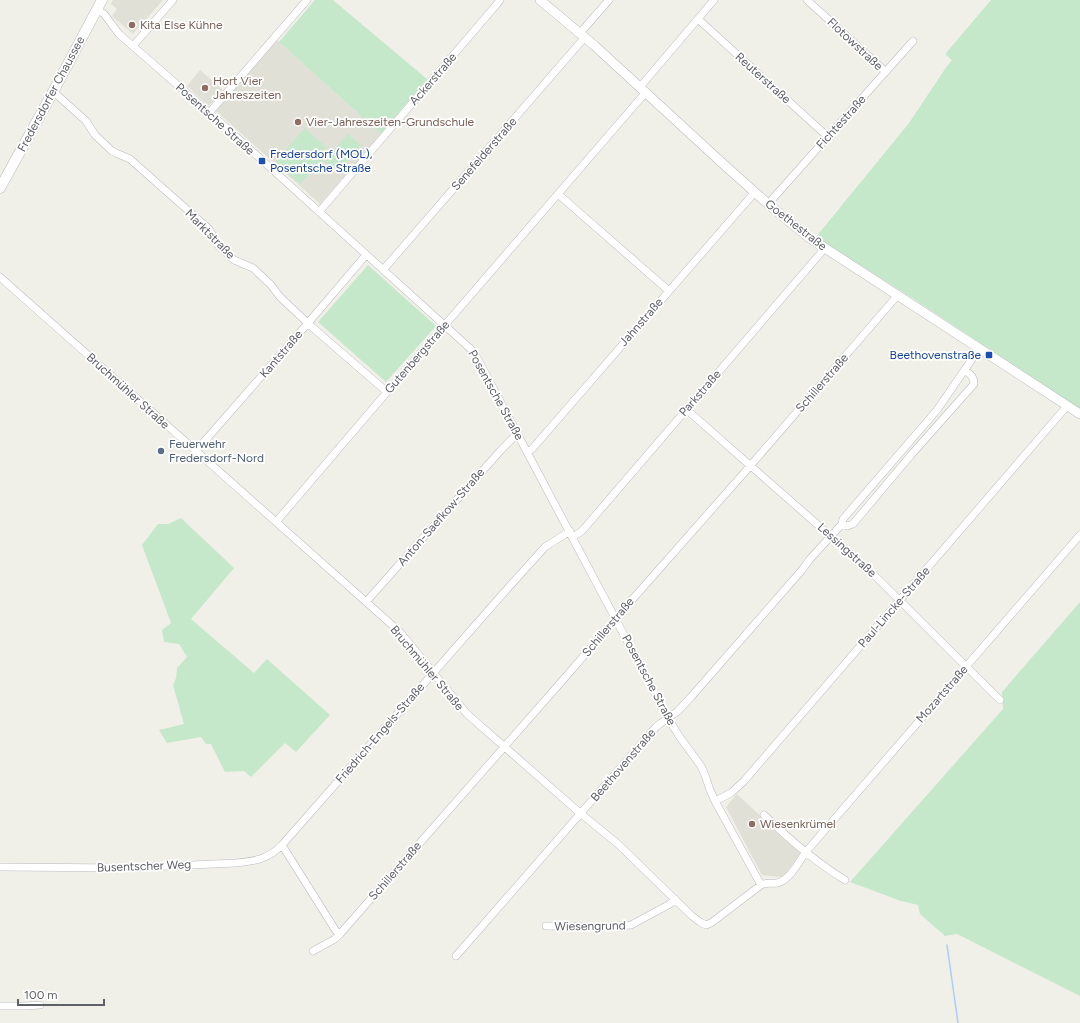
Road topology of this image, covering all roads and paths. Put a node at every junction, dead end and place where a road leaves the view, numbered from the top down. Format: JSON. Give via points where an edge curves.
{"nodes":[{"id":1,"x":173,"y":0,"type":"edge"},
{"id":2,"x":500,"y":0,"type":"edge"},
{"id":3,"x":540,"y":0,"type":"edge"},
{"id":4,"x":609,"y":0,"type":"edge"},
{"id":5,"x":714,"y":0,"type":"edge"},
{"id":6,"x":807,"y":0,"type":"edge"},
{"id":7,"x":302,"y":2,"type":"edge"},
{"id":8,"x":98,"y":3,"type":"edge"},
{"id":9,"x":698,"y":19,"type":"junction"},
{"id":10,"x":582,"y":35,"type":"junction"},
{"id":11,"x":913,"y":41,"type":"dead end"},
{"id":12,"x":133,"y":46,"type":"junction"},
{"id":13,"x":886,"y":72,"type":"junction"},
{"id":14,"x":643,"y":90,"type":"junction"},
{"id":15,"x":53,"y":92,"type":"junction"},
{"id":16,"x":209,"y":113,"type":"junction"},
{"id":17,"x":828,"y":137,"type":"junction"},
{"id":18,"x":0,"y":188,"type":"edge"},
{"id":19,"x":755,"y":192,"type":"junction"},
{"id":20,"x":558,"y":194,"type":"junction"},
{"id":21,"x":768,"y":204,"type":"junction"},
{"id":22,"x":319,"y":212,"type":"junction"},
{"id":23,"x":825,"y":248,"type":"junction"},
{"id":24,"x":366,"y":255,"type":"junction"},
{"id":25,"x":383,"y":270,"type":"junction"},
{"id":26,"x":0,"y":277,"type":"edge"},
{"id":27,"x":669,"y":291,"type":"junction"},
{"id":28,"x":897,"y":296,"type":"junction"},
{"id":29,"x":308,"y":323,"type":"junction"},
{"id":30,"x":445,"y":325,"type":"junction"},
{"id":31,"x":979,"y":349,"type":"junction"},
{"id":32,"x":965,"y":370,"type":"junction"},
{"id":33,"x":387,"y":392,"type":"junction"},
{"id":34,"x":1067,"y":406,"type":"junction"},
{"id":35,"x":686,"y":409,"type":"junction"},
{"id":36,"x":1080,"y":414,"type":"edge"},
{"id":37,"x":518,"y":433,"type":"junction"},
{"id":38,"x":196,"y":451,"type":"junction"},
{"id":39,"x":527,"y":452,"type":"junction"},
{"id":40,"x":751,"y":465,"type":"junction"},
{"id":41,"x":276,"y":522,"type":"junction"},
{"id":42,"x":842,"y":524,"type":"junction"},
{"id":43,"x":571,"y":534,"type":"junction"},
{"id":44,"x":1080,"y":535,"type":"edge"},
{"id":45,"x":831,"y":536,"type":"junction"},
{"id":46,"x":900,"y":600,"type":"junction"},
{"id":47,"x":366,"y":602,"type":"junction"},
{"id":48,"x":616,"y":618,"type":"junction"},
{"id":49,"x":966,"y":666,"type":"junction"},
{"id":50,"x":433,"y":674,"type":"junction"},
{"id":51,"x":1000,"y":700,"type":"dead end"},
{"id":52,"x":668,"y":718,"type":"junction"},
{"id":53,"x":505,"y":747,"type":"junction"},
{"id":54,"x":715,"y":801,"type":"junction"},
{"id":55,"x":580,"y":813,"type":"junction"},
{"id":56,"x":764,"y":815,"type":"dead end"},
{"id":57,"x":282,"y":845,"type":"junction"},
{"id":58,"x":805,"y":853,"type":"junction"},
{"id":59,"x":0,"y":867,"type":"edge"},
{"id":60,"x":845,"y":880,"type":"dead end"},
{"id":61,"x":761,"y":885,"type":"junction"},
{"id":62,"x":675,"y":899,"type":"junction"},
{"id":63,"x":546,"y":926,"type":"dead end"},
{"id":64,"x":340,"y":934,"type":"junction"},
{"id":65,"x":313,"y":951,"type":"dead end"},
{"id":66,"x":456,"y":956,"type":"dead end"},
{"id":67,"x":40,"y":1005,"type":"dead end"},
{"id":68,"x":0,"y":1006,"type":"edge"}],
"edges":[{"from":1,"to":12,"type":"street"},
{"from":2,"to":22,"type":"street","name":"Ackerstraße"},
{"from":3,"to":10,"type":"street","name":"Goethestraße"},
{"from":4,"to":10,"type":"street","name":"Senefelderstraße"},
{"from":5,"to":9,"type":"street","name":"Gutenbergstraße"},
{"from":6,"to":13,"type":"street","name":"Flotowstraße"},
{"from":7,"to":16,"type":"street"},
{"from":8,"to":12,"type":"street","name":"Posentsche Straße","via":[[119,34]]},
{"from":8,"to":15,"type":"main road","name":"Fredersdorfer Chaussee"},
{"from":9,"to":14,"type":"street","name":"Gutenbergstraße"},
{"from":9,"to":17,"type":"street","name":"Reuterstraße"},
{"from":10,"to":14,"type":"street","name":"Goethestraße"},
{"from":10,"to":25,"type":"street","name":"Senefelderstraße"},
{"from":11,"to":13,"type":"street","name":"Fichtestraße"},
{"from":12,"to":16,"type":"street","name":"Posentsche Straße"},
{"from":13,"to":17,"type":"street","name":"Fichtestraße"},
{"from":14,"to":19,"type":"street","name":"Goethestraße"},
{"from":14,"to":20,"type":"street","name":"Gutenbergstraße"},
{"from":15,"to":18,"type":"main road","name":"Fredersdorfer Chaussee"},
{"from":15,"to":29,"type":"street","name":"Marktstraße","via":[[86,121],[95,135],[116,153],[130,159],[209,229],[218,245],[234,260],[253,268]]},
{"from":16,"to":22,"type":"street","name":"Posentsche Straße"},
{"from":17,"to":21,"type":"street","name":"Fichtestraße"},
{"from":19,"to":21,"type":"street","name":"Goethestraße"},
{"from":19,"to":27,"type":"street","name":"Jahnstraße"},
{"from":20,"to":27,"type":"street"},
{"from":20,"to":30,"type":"street","name":"Gutenbergstraße"},
{"from":21,"to":23,"type":"street","name":"Goethestraße"},
{"from":22,"to":24,"type":"street","name":"Posentsche Straße"},
{"from":23,"to":28,"type":"street","name":"Goethestraße"},
{"from":23,"to":35,"type":"street","name":"Parkstraße"},
{"from":24,"to":25,"type":"street","name":"Posentsche Straße"},
{"from":24,"to":29,"type":"street","name":"Kantstraße"},
{"from":25,"to":30,"type":"street","name":"Posentsche Straße"},
{"from":26,"to":38,"type":"street","name":"Bruchmühler Straße"},
{"from":27,"to":39,"type":"street","name":"Jahnstraße"},
{"from":28,"to":31,"type":"street","name":"Goethestraße"},
{"from":28,"to":40,"type":"street","name":"Schillerstraße"},
{"from":29,"to":33,"type":"street","name":"Marktstraße"},
{"from":29,"to":38,"type":"street","name":"Kantstraße"},
{"from":30,"to":33,"type":"street","name":"Gutenbergstraße"},
{"from":30,"to":37,"type":"street","name":"Posentsche Straße","via":[[474,352]]},
{"from":31,"to":32,"type":"street","name":"Beethovenstraße"},
{"from":31,"to":34,"type":"street","name":"Goethestraße"},
{"from":32,"to":42,"type":"street","name":"Beethovenstraße","via":[[937,410],[843,519]]},
{"from":32,"to":42,"type":"street","name":"Beethovenstraße","via":[[974,379],[974,384],[853,524]]},
{"from":33,"to":41,"type":"street","name":"Gutenbergstraße"},
{"from":34,"to":36,"type":"street","name":"Goethestraße"},
{"from":34,"to":46,"type":"street","name":"Paul-Lincke-Straße"},
{"from":35,"to":40,"type":"street","name":"Lessingstraße"},
{"from":35,"to":43,"type":"street","name":"Parkstraße","via":[[582,531]]},
{"from":37,"to":39,"type":"street","name":"Posentsche Straße"},
{"from":37,"to":47,"type":"street","name":"Anton-Saefkow-Straße"},
{"from":38,"to":41,"type":"street","name":"Bruchmühler Straße"},
{"from":39,"to":43,"type":"street","name":"Posentsche Straße"},
{"from":40,"to":45,"type":"street","name":"Lessingstraße"},
{"from":40,"to":48,"type":"street","name":"Schillerstraße"},
{"from":41,"to":47,"type":"street","name":"Bruchmühler Straße"},
{"from":42,"to":45,"type":"street","name":"Beethovenstraße"},
{"from":43,"to":48,"type":"street","name":"Posentsche Straße"},
{"from":43,"to":50,"type":"street","name":"Friedrich-Engels-Straße","via":[[545,547]]},
{"from":44,"to":49,"type":"street","name":"Mozartstraße"},
{"from":45,"to":46,"type":"street","name":"Lessingstraße"},
{"from":45,"to":52,"type":"street","name":"Beethovenstraße","via":[[691,697]]},
{"from":46,"to":49,"type":"street","name":"Lessingstraße"},
{"from":46,"to":54,"type":"street","name":"Paul-Lincke-Straße","via":[[744,781]]},
{"from":47,"to":50,"type":"street","name":"Bruchmühler Straße","via":[[400,632]]},
{"from":48,"to":52,"type":"street","name":"Posentsche Straße"},
{"from":48,"to":53,"type":"street","name":"Schillerstraße"},
{"from":49,"to":51,"type":"street","name":"Lessingstraße"},
{"from":49,"to":58,"type":"street","name":"Mozartstraße"},
{"from":50,"to":53,"type":"street","name":"Bruchmühler Straße","via":[[466,714]]},
{"from":50,"to":57,"type":"street","name":"Friedrich-Engels-Straße"},
{"from":52,"to":54,"type":"street","name":"Posentsche Straße","via":[[701,766]]},
{"from":52,"to":55,"type":"street","name":"Beethovenstraße","via":[[656,727]]},
{"from":53,"to":55,"type":"street","name":"Bruchmühler Straße"},
{"from":53,"to":64,"type":"street","name":"Schillerstraße"},
{"from":54,"to":61,"type":"street","name":"Posentsche Straße"},
{"from":55,"to":62,"type":"street","name":"Bruchmühler Straße","via":[[618,844]]},
{"from":55,"to":66,"type":"street","name":"Beethovenstraße"},
{"from":56,"to":58,"type":"street"},
{"from":57,"to":59,"type":"street","name":"Busentscher Weg","via":[[266,857],[236,863],[126,868]]},
{"from":57,"to":64,"type":"street"},
{"from":58,"to":60,"type":"street"},
{"from":58,"to":61,"type":"street","name":"Bruchmühler Straße","via":[[781,882]]},
{"from":61,"to":62,"type":"street","name":"Bruchmühler Straße","via":[[706,925],[692,916]]},
{"from":62,"to":63,"type":"street","name":"Wiesengrund","via":[[632,925]]},
{"from":64,"to":65,"type":"street","name":"Schillerstraße"},
{"from":67,"to":68,"type":"street"}]}
